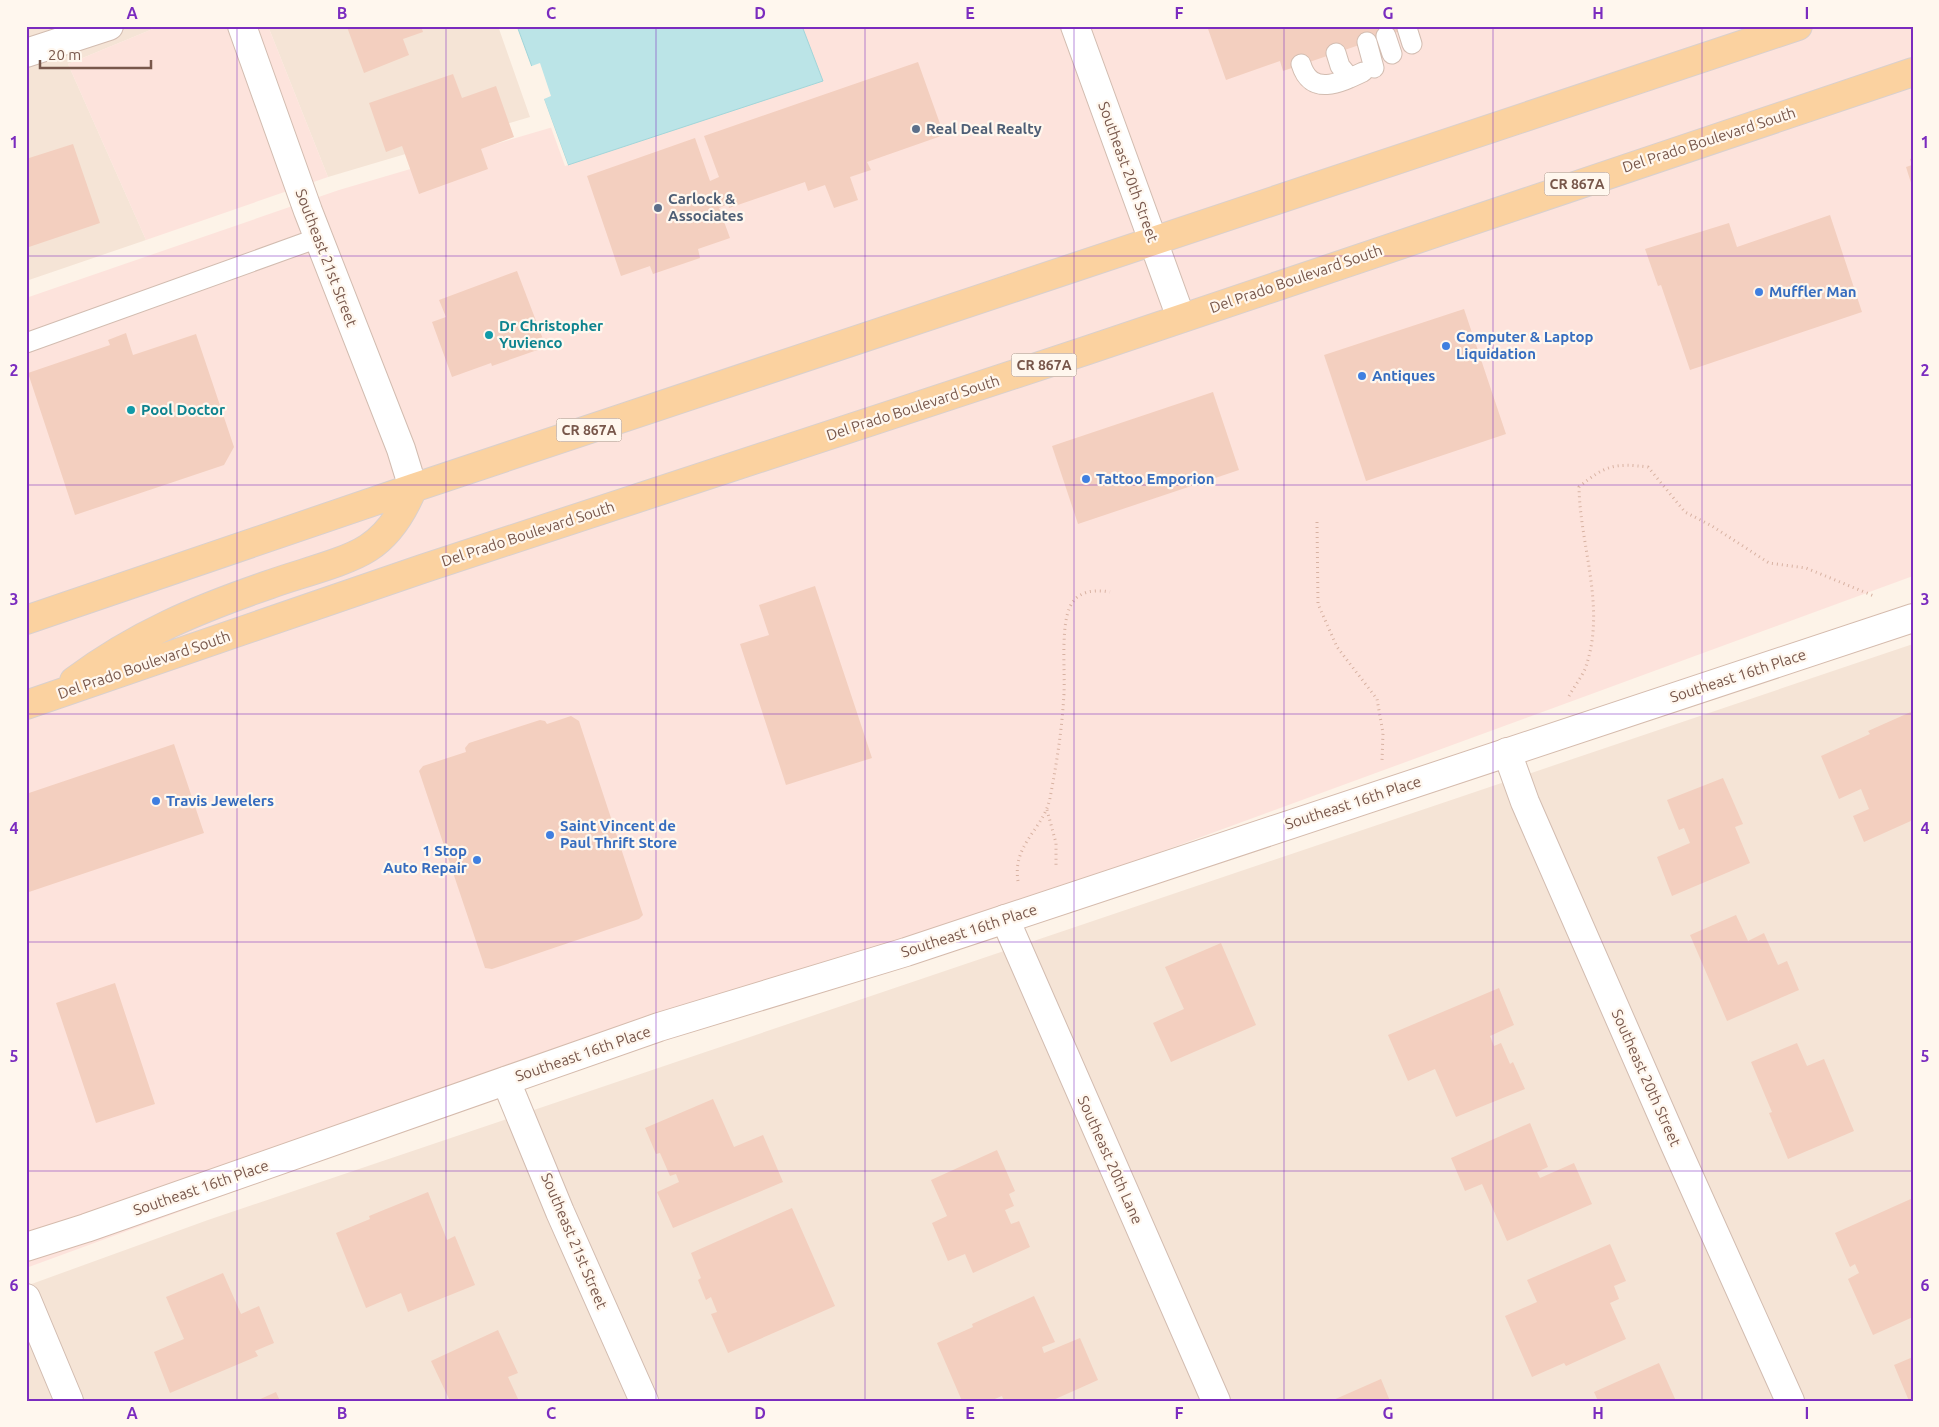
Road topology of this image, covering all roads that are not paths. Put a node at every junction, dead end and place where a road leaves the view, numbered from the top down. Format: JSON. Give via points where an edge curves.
{"nodes":[{"id":1,"x":109,"y":26,"type":"edge"},
{"id":2,"x":242,"y":26,"type":"edge"},
{"id":3,"x":1075,"y":26,"type":"edge"},
{"id":4,"x":1781,"y":29,"type":"edge"},
{"id":5,"x":1386,"y":36,"type":"dead end"},
{"id":6,"x":1366,"y":42,"type":"dead end"},
{"id":7,"x":26,"y":53,"type":"edge"},
{"id":8,"x":1336,"y":53,"type":"dead end"},
{"id":9,"x":1392,"y":54,"type":"dead end"},
{"id":10,"x":1301,"y":64,"type":"dead end"},
{"id":11,"x":1913,"y":72,"type":"edge"},
{"id":12,"x":1362,"y":73,"type":"junction"},
{"id":13,"x":318,"y":238,"type":"junction"},
{"id":14,"x":1153,"y":242,"type":"junction"},
{"id":15,"x":1181,"y":318,"type":"junction"},
{"id":16,"x":26,"y":342,"type":"edge"},
{"id":17,"x":412,"y":488,"type":"junction"},
{"id":18,"x":1908,"y":619,"type":"edge"},
{"id":19,"x":26,"y":620,"type":"edge"},
{"id":20,"x":52,"y":696,"type":"junction"},
{"id":21,"x":26,"y":705,"type":"edge"},
{"id":22,"x":1507,"y":752,"type":"junction"},
{"id":23,"x":1014,"y":916,"type":"junction"},
{"id":24,"x":506,"y":1081,"type":"junction"},
{"id":25,"x":26,"y":1247,"type":"edge"},
{"id":26,"x":26,"y":1298,"type":"edge"},
{"id":27,"x":69,"y":1401,"type":"edge"},
{"id":28,"x":644,"y":1401,"type":"edge"},
{"id":29,"x":1216,"y":1401,"type":"edge"},
{"id":30,"x":1790,"y":1401,"type":"edge"}],
"edges":[{"from":1,"to":7,"type":"street"},
{"from":2,"to":13,"type":"street","name":"Southeast 21st Street"},
{"from":3,"to":14,"type":"street","name":"Southeast 20th Street"},
{"from":4,"to":14,"type":"main road","number":"CR 867A"},
{"from":5,"to":9,"type":"lane"},
{"from":6,"to":12,"type":"lane"},
{"from":8,"to":12,"type":"lane","via":[[1340,66]]},
{"from":10,"to":12,"type":"lane","via":[[1310,81],[1320,85]]},
{"from":11,"to":15,"type":"main road","name":"Del Prado Boulevard South","number":"CR 867A"},
{"from":13,"to":16,"type":"lane"},
{"from":13,"to":17,"type":"street","name":"Southeast 21st Street","via":[[401,448]]},
{"from":14,"to":15,"type":"street","name":"Southeast 20th Street"},
{"from":14,"to":17,"type":"main road","number":"CR 867A"},
{"from":15,"to":20,"type":"main road","name":"Del Prado Boulevard South","number":"CR 867A","via":[[422,569]]},
{"from":17,"to":19,"type":"main road","number":"CR 867A"},
{"from":17,"to":20,"type":"main road","via":[[403,511],[390,528],[360,553],[210,605],[153,630],[105,657]]},
{"from":18,"to":22,"type":"street","name":"Southeast 16th Place"},
{"from":20,"to":21,"type":"main road","name":"Del Prado Boulevard South","number":"CR 867A"},
{"from":22,"to":23,"type":"street","name":"Southeast 16th Place"},
{"from":22,"to":30,"type":"street","name":"Southeast 20th Street","via":[[1525,802]]},
{"from":23,"to":24,"type":"street","name":"Southeast 16th Place","via":[[659,1027]]},
{"from":23,"to":29,"type":"street","name":"Southeast 20th Lane"},
{"from":24,"to":25,"type":"street","name":"Southeast 16th Place"},
{"from":24,"to":28,"type":"street","name":"Southeast 21st Street"},
{"from":26,"to":27,"type":"street"}]}
